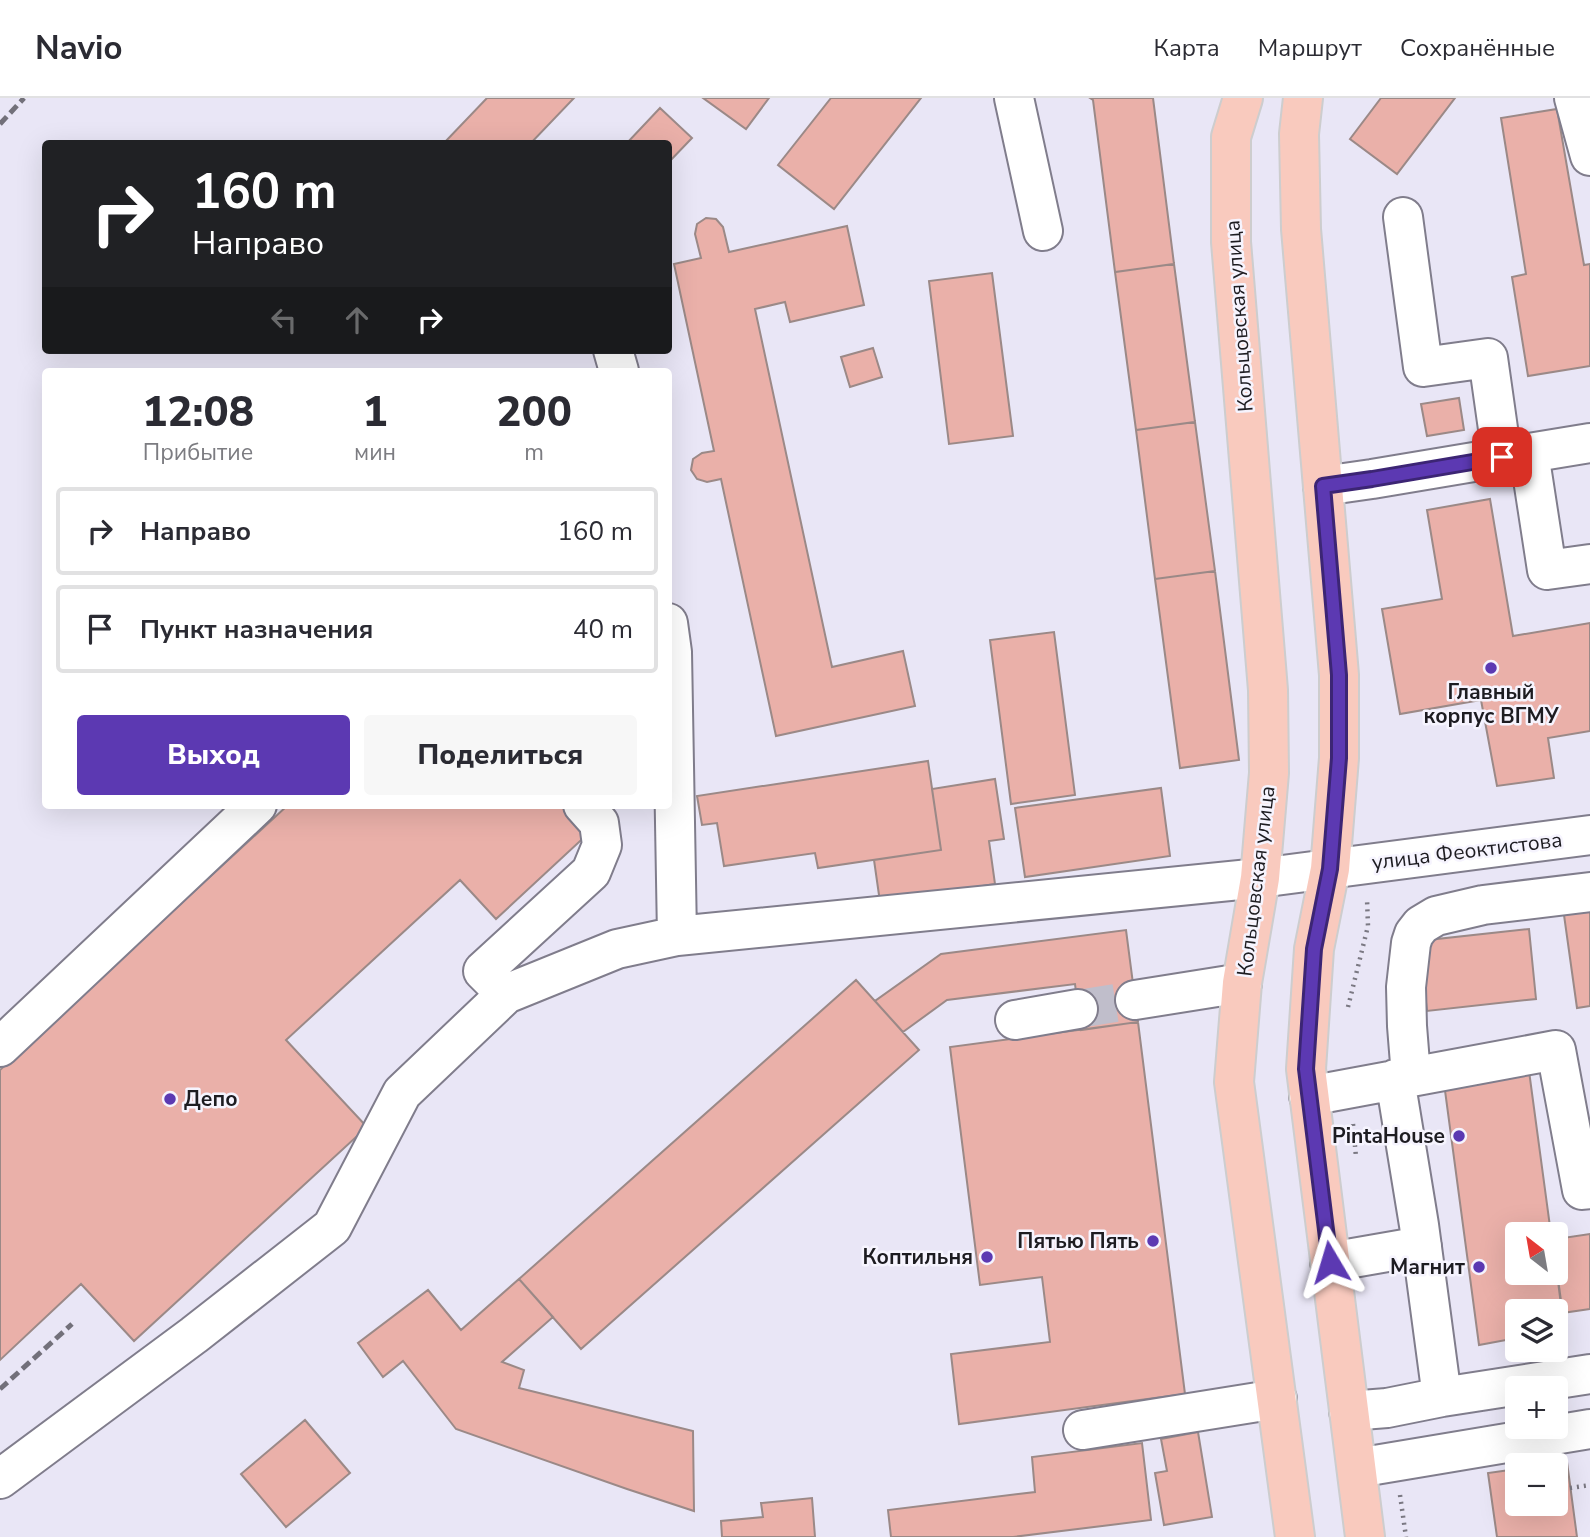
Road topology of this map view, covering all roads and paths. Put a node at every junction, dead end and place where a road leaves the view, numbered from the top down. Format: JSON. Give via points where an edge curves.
{"nodes":[{"id":1,"x":1014,"y":98,"type":"edge"},
{"id":2,"x":1243,"y":98,"type":"edge"},
{"id":3,"x":1303,"y":98,"type":"edge"},
{"id":4,"x":1574,"y":98,"type":"edge"},
{"id":5,"x":1590,"y":156,"type":"edge"},
{"id":6,"x":1403,"y":218,"type":"dead end"},
{"id":7,"x":1043,"y":231,"type":"dead end"},
{"id":8,"x":1590,"y":443,"type":"edge"},
{"id":9,"x":1515,"y":455,"type":"junction"},
{"id":10,"x":1323,"y":486,"type":"junction"},
{"id":11,"x":1590,"y":564,"type":"edge"},
{"id":12,"x":672,"y":652,"type":"edge"},
{"id":13,"x":253,"y":809,"type":"edge"},
{"id":14,"x":587,"y":809,"type":"edge"},
{"id":15,"x":1590,"y":835,"type":"edge"},
{"id":16,"x":1330,"y":869,"type":"junction"},
{"id":17,"x":1260,"y":878,"type":"junction"},
{"id":18,"x":1590,"y":892,"type":"edge"},
{"id":19,"x":677,"y":936,"type":"junction"},
{"id":20,"x":1242,"y":983,"type":"junction"},
{"id":21,"x":506,"y":994,"type":"junction"},
{"id":22,"x":1135,"y":1000,"type":"tunnel mouth"},
{"id":23,"x":1078,"y":1009,"type":"tunnel mouth"},
{"id":24,"x":1015,"y":1020,"type":"dead end"},
{"id":25,"x":0,"y":1047,"type":"edge"},
{"id":26,"x":1403,"y":1078,"type":"junction"},
{"id":27,"x":1309,"y":1096,"type":"junction"},
{"id":28,"x":1590,"y":1189,"type":"edge"},
{"id":29,"x":1422,"y":1246,"type":"junction"},
{"id":30,"x":1330,"y":1262,"type":"junction"},
{"id":31,"x":1590,"y":1374,"type":"edge"},
{"id":32,"x":1442,"y":1397,"type":"junction"},
{"id":33,"x":1277,"y":1399,"type":"junction"},
{"id":34,"x":1349,"y":1411,"type":"junction"},
{"id":35,"x":1590,"y":1429,"type":"edge"},
{"id":36,"x":1083,"y":1430,"type":"dead end"},
{"id":37,"x":1357,"y":1468,"type":"junction"},
{"id":38,"x":0,"y":1479,"type":"edge"},
{"id":39,"x":1590,"y":1485,"type":"edge"},
{"id":40,"x":1570,"y":1488,"type":"dead end"},
{"id":41,"x":1295,"y":1537,"type":"edge"},
{"id":42,"x":1365,"y":1537,"type":"edge"}],
"edges":[{"from":1,"to":7,"type":"street"},
{"from":2,"to":17,"type":"main road","name":"Кольцовская улица","via":[[1231,137],[1231,242],[1268,690],[1269,773]]},
{"from":3,"to":10,"type":"main road","via":[[1298,134],[1301,229]]},
{"from":4,"to":5,"type":"street"},
{"from":6,"to":9,"type":"street","via":[[1423,367],[1488,358]]},
{"from":8,"to":9,"type":"street"},
{"from":9,"to":10,"type":"street"},
{"from":9,"to":11,"type":"street","via":[[1547,570]]},
{"from":10,"to":16,"type":"main road","via":[[1339,675],[1339,758]]},
{"from":12,"to":19,"type":"street"},
{"from":13,"to":25,"type":"street"},
{"from":14,"to":21,"type":"street","via":[[599,823],[602,845],[591,872],[483,971]]},
{"from":15,"to":16,"type":"street","name":"улица Феоктистова"},
{"from":16,"to":17,"type":"street","name":"улица Феоктистова"},
{"from":16,"to":27,"type":"main road","via":[[1314,949],[1306,1069]]},
{"from":17,"to":19,"type":"street","name":"улица Феоктистова"},
{"from":17,"to":20,"type":"main road","name":"Кольцовская улица"},
{"from":18,"to":26,"type":"street","via":[[1483,905],[1436,916],[1421,925],[1411,943]]},
{"from":19,"to":21,"type":"street","name":"улица Феоктистова","via":[[617,949]]},
{"from":20,"to":22,"type":"street"},
{"from":20,"to":33,"type":"main road","name":"Кольцовская улица","via":[[1234,1082]]},
{"from":21,"to":38,"type":"street","via":[[402,1093],[332,1227]]},
{"from":23,"to":24,"type":"street"},
{"from":26,"to":27,"type":"street"},
{"from":26,"to":28,"type":"street","via":[[1556,1050],[1582,1190]]},
{"from":26,"to":29,"type":"street"},
{"from":27,"to":30,"type":"main road"},
{"from":29,"to":30,"type":"street"},
{"from":29,"to":32,"type":"street"},
{"from":30,"to":34,"type":"main road"},
{"from":31,"to":32,"type":"street"},
{"from":32,"to":34,"type":"street"},
{"from":33,"to":36,"type":"street"},
{"from":33,"to":41,"type":"main road","name":"Кольцовская улица"},
{"from":34,"to":37,"type":"main road"},
{"from":35,"to":37,"type":"street"},
{"from":37,"to":42,"type":"main road"},
{"from":39,"to":40,"type":"path"}]}
